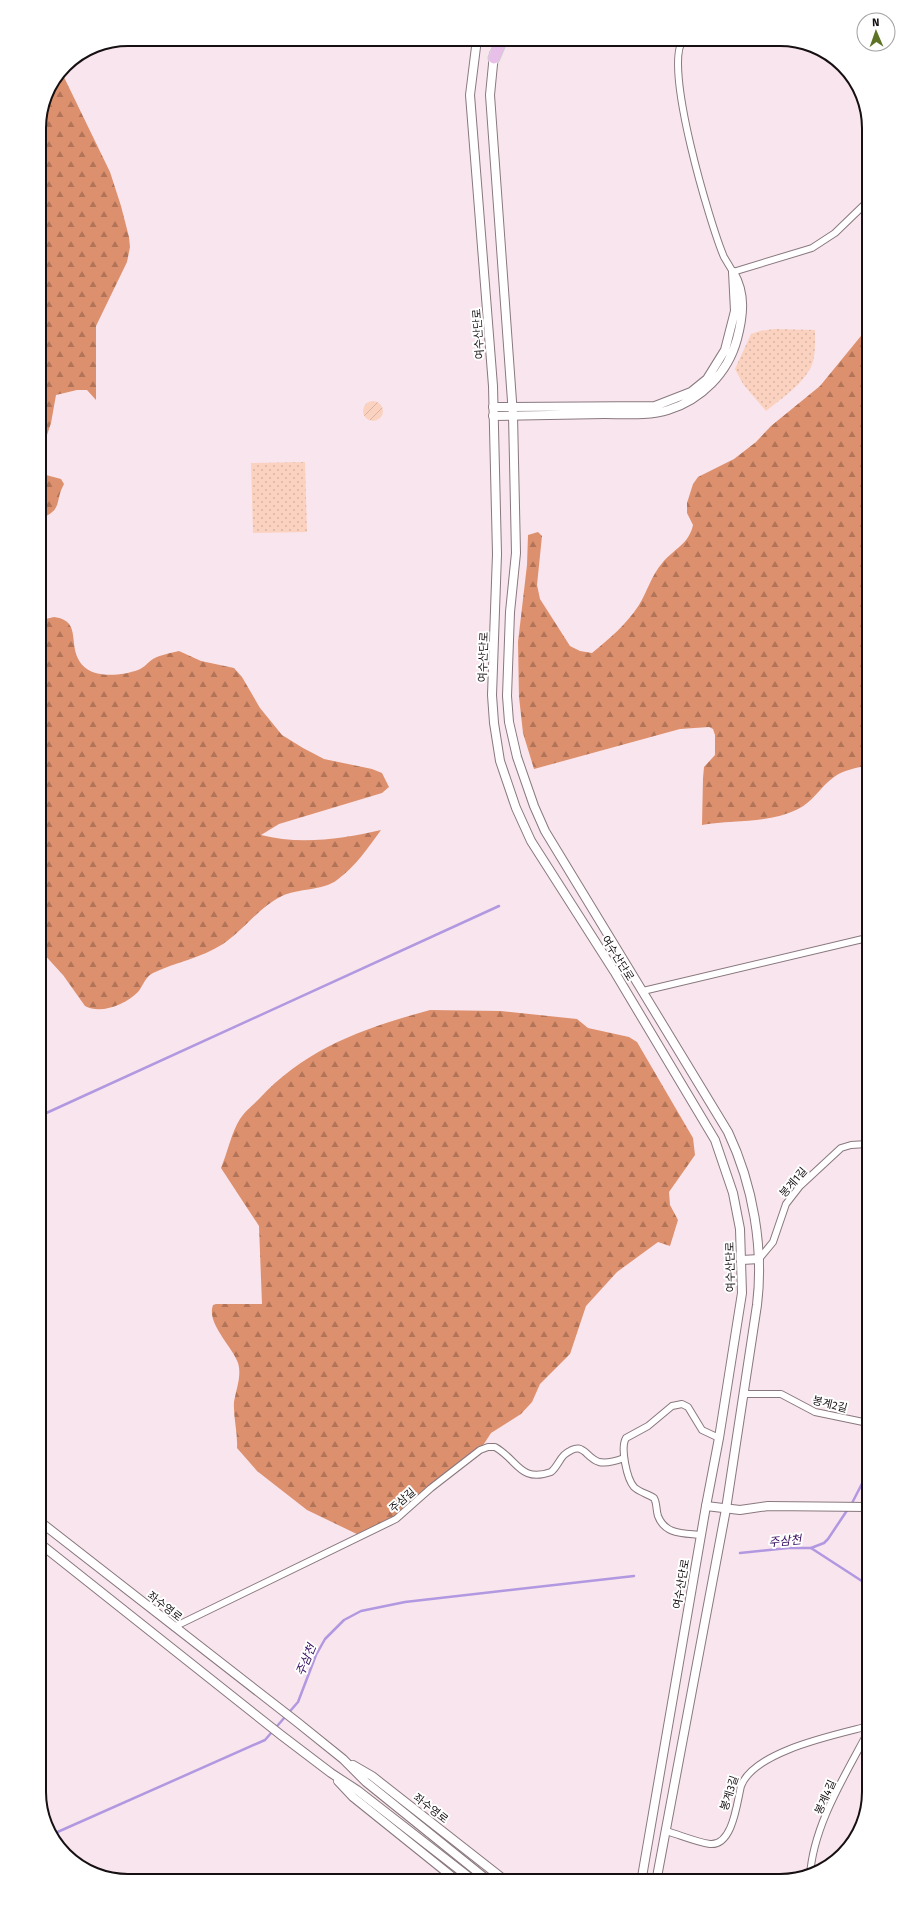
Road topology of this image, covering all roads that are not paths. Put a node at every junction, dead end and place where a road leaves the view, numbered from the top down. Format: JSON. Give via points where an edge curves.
{"nodes":[{"id":1,"x":476,"y":46,"type":"edge"},
{"id":2,"x":496,"y":46,"type":"edge"},
{"id":3,"x":499,"y":46,"type":"edge"},
{"id":4,"x":680,"y":46,"type":"edge"},
{"id":5,"x":494,"y":58,"type":"junction"},
{"id":6,"x":862,"y":206,"type":"edge"},
{"id":7,"x":733,"y":272,"type":"junction"},
{"id":8,"x":512,"y":407,"type":"junction"},
{"id":9,"x":493,"y":411,"type":"junction"},
{"id":10,"x":513,"y":416,"type":"junction"},
{"id":11,"x":862,"y":939,"type":"edge"},
{"id":12,"x":643,"y":991,"type":"junction"},
{"id":13,"x":862,"y":1144,"type":"edge"},
{"id":14,"x":759,"y":1259,"type":"junction"},
{"id":15,"x":742,"y":1260,"type":"junction"},
{"id":16,"x":744,"y":1394,"type":"junction"},
{"id":17,"x":862,"y":1423,"type":"edge"},
{"id":18,"x":719,"y":1438,"type":"junction"},
{"id":19,"x":624,"y":1458,"type":"junction"},
{"id":20,"x":706,"y":1506,"type":"junction"},
{"id":21,"x":862,"y":1506,"type":"edge"},
{"id":22,"x":726,"y":1509,"type":"junction"},
{"id":23,"x":46,"y":1526,"type":"edge"},
{"id":24,"x":701,"y":1535,"type":"junction"},
{"id":25,"x":46,"y":1548,"type":"edge"},
{"id":26,"x":174,"y":1627,"type":"junction"},
{"id":27,"x":862,"y":1728,"type":"edge"},
{"id":28,"x":862,"y":1744,"type":"edge"},
{"id":29,"x":343,"y":1759,"type":"junction"},
{"id":30,"x":331,"y":1773,"type":"junction"},
{"id":31,"x":666,"y":1831,"type":"junction"},
{"id":32,"x":811,"y":1868,"type":"edge"},
{"id":33,"x":449,"y":1874,"type":"edge"},
{"id":34,"x":465,"y":1874,"type":"edge"},
{"id":35,"x":480,"y":1874,"type":"edge"},
{"id":36,"x":497,"y":1874,"type":"edge"},
{"id":37,"x":643,"y":1874,"type":"edge"},
{"id":38,"x":658,"y":1874,"type":"edge"}],
"edges":[{"from":1,"to":9,"type":"street","name":"여수산단로","via":[[470,95]]},
{"from":2,"to":5,"type":"street","name":"여수산단로"},
{"from":3,"to":5,"type":"highway"},
{"from":4,"to":7,"type":"street","via":[[678,56],[681,96],[688,136],[722,251]]},
{"from":5,"to":8,"type":"street","name":"여수산단로","via":[[490,95],[491,124]]},
{"from":6,"to":7,"type":"street","via":[[835,234],[812,248]]},
{"from":7,"to":8,"type":"street","via":[[735,311],[726,350],[707,379],[691,392],[655,406]]},
{"from":7,"to":10,"type":"street","via":[[740,284],[742,296],[742,320],[736,343],[713,384],[694,399],[668,411]]},
{"from":8,"to":9,"type":"street"},
{"from":8,"to":10,"type":"street","name":"여수산단로"},
{"from":9,"to":10,"type":"street"},
{"from":9,"to":15,"type":"street","name":"여수산단로","via":[[497,554],[492,694],[500,761],[516,808],[531,841],[614,971],[715,1140],[735,1203]]},
{"from":10,"to":12,"type":"street","name":"여수산단로","via":[[516,553],[510,612],[507,696],[509,722],[517,757],[545,831]]},
{"from":11,"to":12,"type":"street","name":"여수산단로"},
{"from":12,"to":14,"type":"street","name":"여수산단로","via":[[733,1142],[749,1195]]},
{"from":13,"to":14,"type":"street","name":"봉계1길","via":[[841,1148],[800,1186],[786,1204],[773,1242]]},
{"from":14,"to":15,"type":"street"},
{"from":14,"to":16,"type":"street","name":"여수산단로","via":[[758,1295]]},
{"from":15,"to":18,"type":"street","name":"여수산단로","via":[[742,1293]]},
{"from":16,"to":17,"type":"street","name":"봉계2길","via":[[781,1394],[815,1412]]},
{"from":16,"to":22,"type":"street","name":"여수산단로"},
{"from":18,"to":19,"type":"street","via":[[702,1430],[687,1406],[674,1405],[648,1426],[626,1438]]},
{"from":18,"to":20,"type":"street","name":"여수산단로"},
{"from":19,"to":24,"type":"street","via":[[634,1487],[655,1500],[657,1514],[664,1527]]},
{"from":19,"to":26,"type":"street","name":"주삼길","via":[[603,1463],[582,1448],[578,1448],[564,1455],[551,1472],[534,1475],[524,1472],[498,1449],[484,1449],[431,1488],[396,1519]]},
{"from":20,"to":22,"type":"street"},
{"from":20,"to":24,"type":"street","name":"여수산단로"},
{"from":21,"to":22,"type":"street","via":[[768,1506]]},
{"from":22,"to":31,"type":"street","name":"여수산단로"},
{"from":23,"to":26,"type":"street","name":"좌수영로"},
{"from":24,"to":37,"type":"street","name":"여수산단로"},
{"from":25,"to":30,"type":"street"},
{"from":26,"to":29,"type":"street","name":"좌수영로"},
{"from":27,"to":31,"type":"street","name":"봉계3길","via":[[790,1749],[750,1771],[741,1786],[730,1830],[726,1838],[720,1842],[707,1843]]},
{"from":28,"to":32,"type":"street","name":"봉계4길","via":[[832,1802],[813,1851]]},
{"from":29,"to":35,"type":"street","name":"좌수영로","via":[[366,1782]]},
{"from":29,"to":36,"type":"street","name":"좌수영로","via":[[372,1776]]},
{"from":30,"to":33,"type":"street","via":[[353,1797]]},
{"from":30,"to":34,"type":"street","via":[[357,1790]]},
{"from":31,"to":38,"type":"street","name":"여수산단로"}]}
